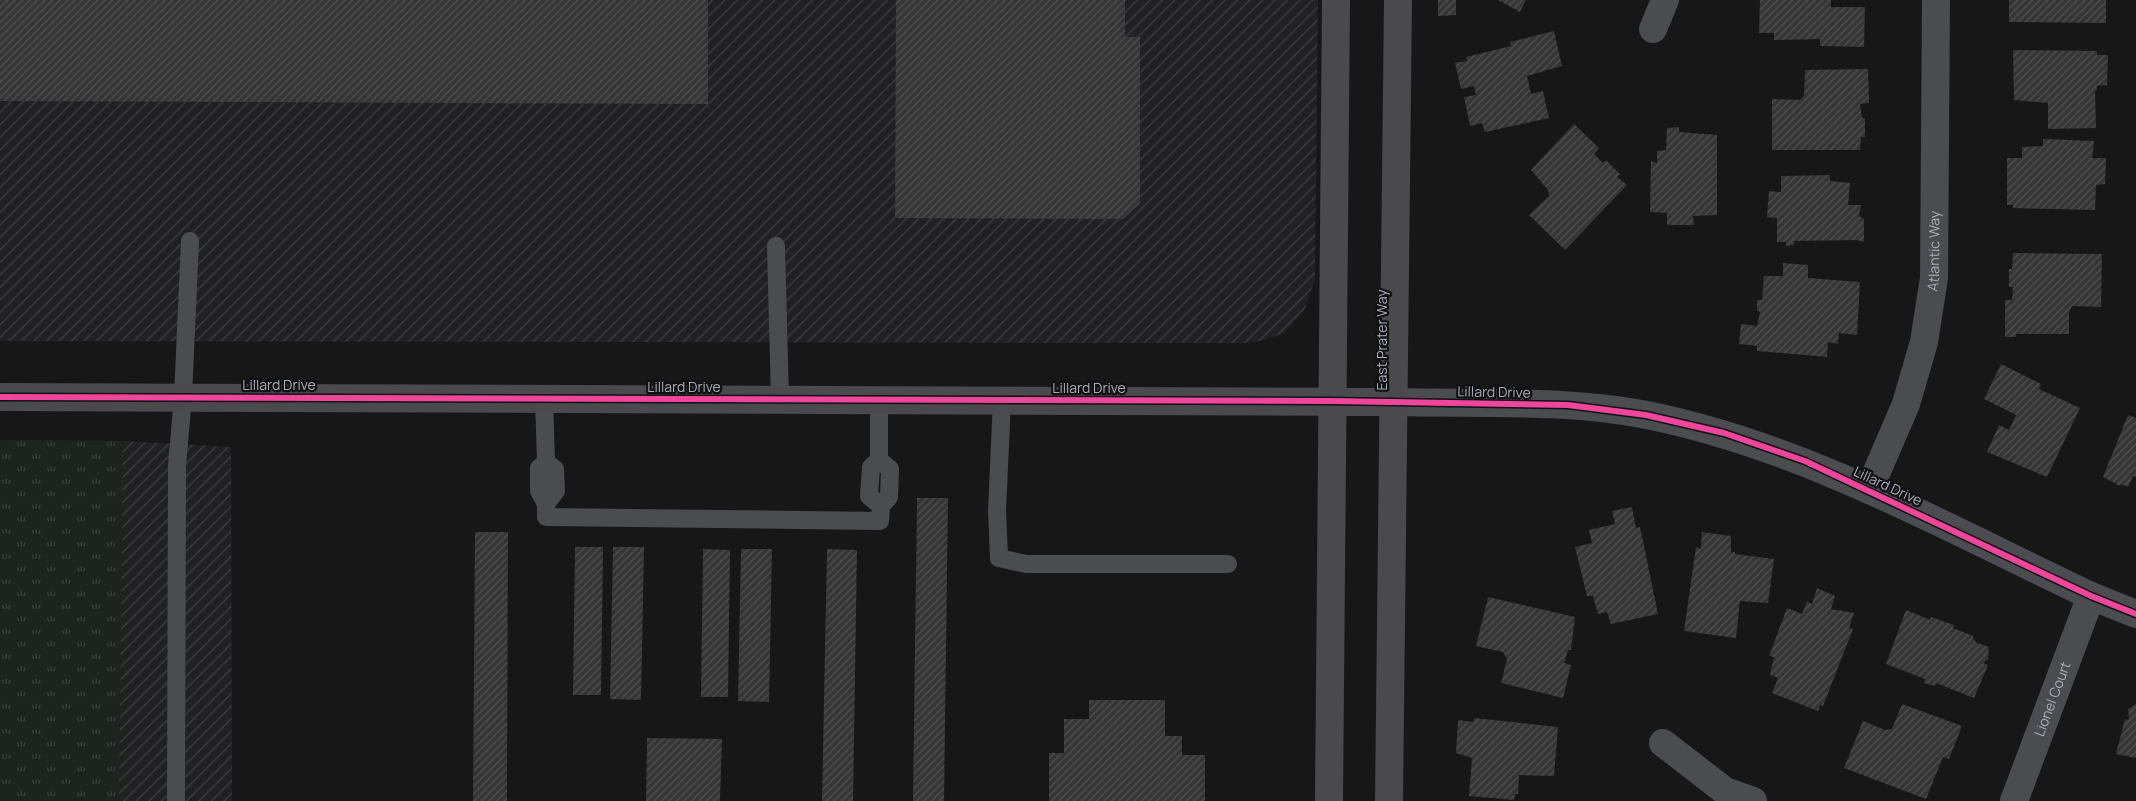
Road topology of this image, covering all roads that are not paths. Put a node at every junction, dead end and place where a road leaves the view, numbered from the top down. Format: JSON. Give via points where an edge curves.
{"nodes":[{"id":1,"x":1336,"y":0,"type":"edge"},
{"id":2,"x":1398,"y":0,"type":"edge"},
{"id":3,"x":1665,"y":0,"type":"edge"},
{"id":4,"x":1936,"y":0,"type":"edge"},
{"id":5,"x":1653,"y":29,"type":"dead end"},
{"id":6,"x":190,"y":241,"type":"dead end"},
{"id":7,"x":776,"y":246,"type":"dead end"},
{"id":8,"x":0,"y":397,"type":"edge"},
{"id":9,"x":183,"y":397,"type":"junction"},
{"id":10,"x":544,"y":398,"type":"junction"},
{"id":11,"x":780,"y":400,"type":"junction"},
{"id":12,"x":879,"y":400,"type":"junction"},
{"id":13,"x":1002,"y":400,"type":"junction"},
{"id":14,"x":1331,"y":401,"type":"junction"},
{"id":15,"x":1394,"y":402,"type":"junction"},
{"id":16,"x":1869,"y":490,"type":"junction"},
{"id":17,"x":1228,"y":564,"type":"dead end"},
{"id":18,"x":2091,"y":596,"type":"junction"},
{"id":19,"x":2136,"y":614,"type":"edge"},
{"id":20,"x":1663,"y":743,"type":"dead end"},
{"id":21,"x":176,"y":801,"type":"edge"},
{"id":22,"x":1329,"y":801,"type":"edge"},
{"id":23,"x":1389,"y":801,"type":"edge"},
{"id":24,"x":1753,"y":801,"type":"edge"},
{"id":25,"x":2014,"y":801,"type":"edge"}],
"edges":[{"from":1,"to":14,"type":"main road"},
{"from":2,"to":15,"type":"main road","name":"East Prater Way"},
{"from":3,"to":5,"type":"street"},
{"from":4,"to":16,"type":"street","name":"Atlantic Way","via":[[1934,278],[1924,342],[1906,404]]},
{"from":6,"to":9,"type":"lane"},
{"from":7,"to":11,"type":"lane"},
{"from":8,"to":9,"type":"main road","name":"Lillard Drive"},
{"from":9,"to":10,"type":"main road","name":"Lillard Drive"},
{"from":9,"to":21,"type":"lane","via":[[177,465]]},
{"from":10,"to":11,"type":"main road","name":"Lillard Drive"},
{"from":10,"to":12,"type":"lane","via":[[546,462],[539,468],[539,491],[546,504],[546,517],[880,521],[881,506],[869,496],[871,467],[879,460]]},
{"from":11,"to":12,"type":"main road","name":"Lillard Drive"},
{"from":12,"to":13,"type":"main road","name":"Lillard Drive"},
{"from":13,"to":14,"type":"main road","name":"Lillard Drive"},
{"from":13,"to":17,"type":"lane","via":[[997,511],[999,558],[1026,564]]},
{"from":14,"to":15,"type":"main road","name":"Lillard Drive"},
{"from":14,"to":22,"type":"main road"},
{"from":15,"to":16,"type":"street","name":"Lillard Drive","via":[[1568,406],[1646,415],[1724,433],[1805,461]]},
{"from":15,"to":23,"type":"main road","name":"East Prater Way"},
{"from":16,"to":18,"type":"street","name":"Lillard Drive"},
{"from":18,"to":19,"type":"street","name":"Lillard Drive"},
{"from":18,"to":25,"type":"street","name":"Lionel Court"},
{"from":20,"to":24,"type":"street","via":[[1725,790]]}]}
